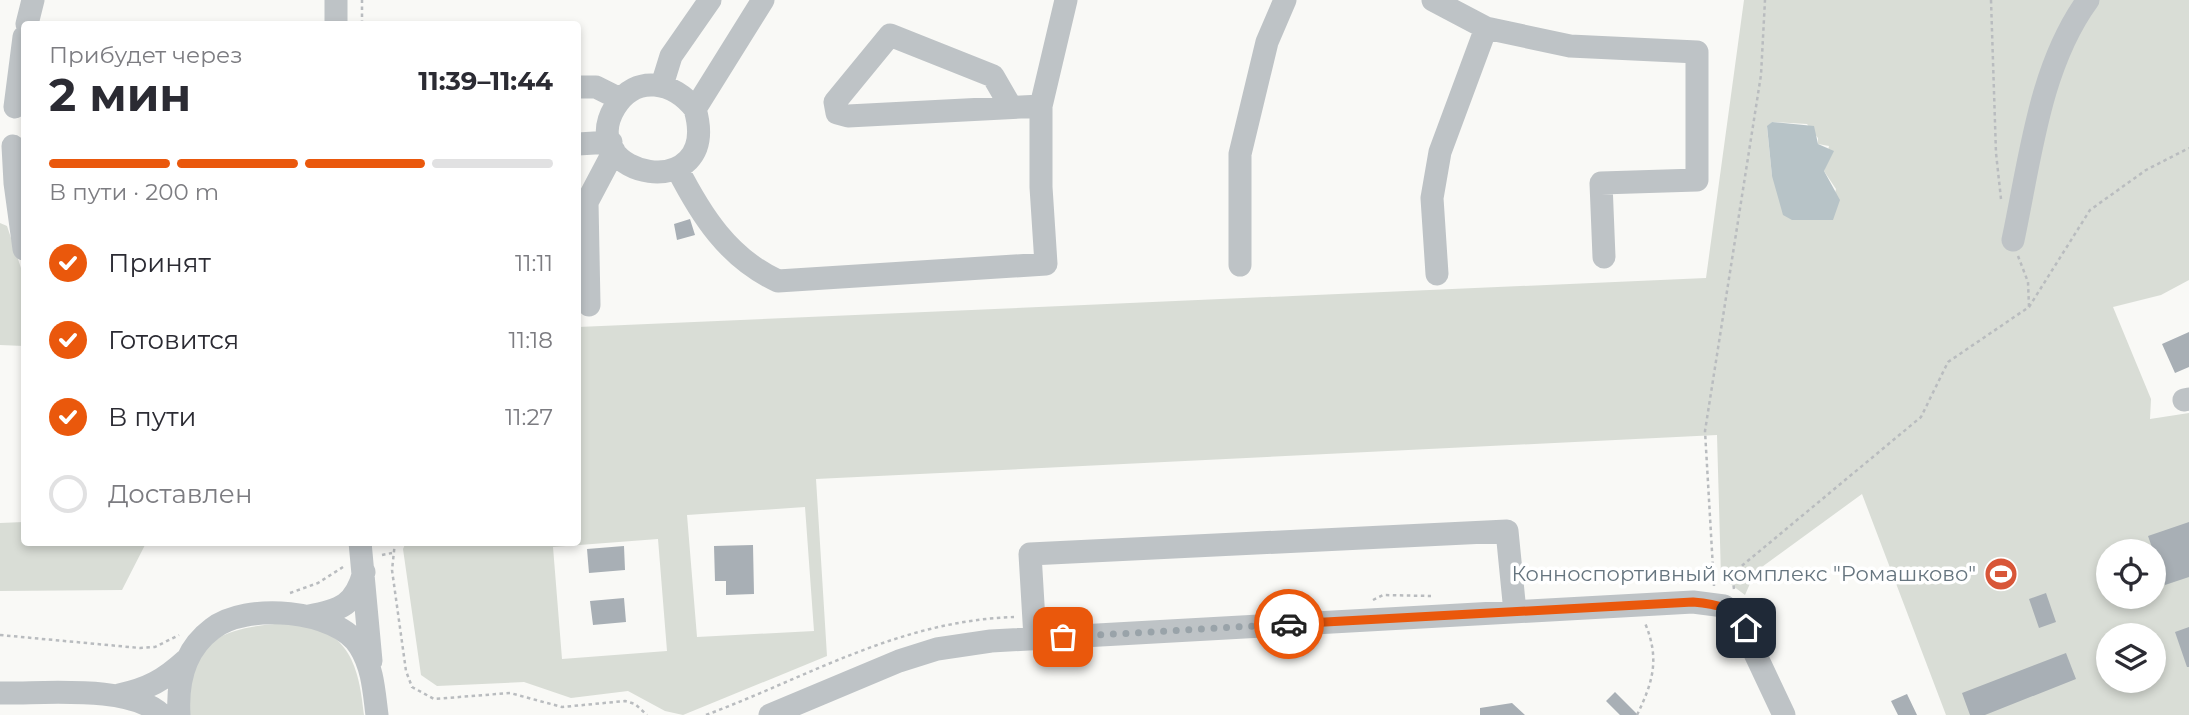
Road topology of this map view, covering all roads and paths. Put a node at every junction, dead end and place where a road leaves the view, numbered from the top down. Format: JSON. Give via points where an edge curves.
{"nodes":[{"id":1,"x":33,"y":0,"type":"edge"},
{"id":2,"x":336,"y":0,"type":"edge"},
{"id":3,"x":362,"y":0,"type":"edge"},
{"id":4,"x":710,"y":0,"type":"edge"},
{"id":5,"x":763,"y":0,"type":"edge"},
{"id":6,"x":1066,"y":0,"type":"edge"},
{"id":7,"x":1285,"y":0,"type":"edge"},
{"id":8,"x":1433,"y":0,"type":"edge"},
{"id":9,"x":1765,"y":0,"type":"edge"},
{"id":10,"x":1991,"y":0,"type":"edge"},
{"id":11,"x":2088,"y":0,"type":"edge"},
{"id":12,"x":28,"y":21,"type":"edge"},
{"id":13,"x":336,"y":21,"type":"edge"},
{"id":14,"x":362,"y":21,"type":"edge"},
{"id":15,"x":1486,"y":28,"type":"junction"},
{"id":16,"x":21,"y":57,"type":"edge"},
{"id":17,"x":662,"y":85,"type":"junction"},
{"id":18,"x":581,"y":87,"type":"edge"},
{"id":19,"x":620,"y":99,"type":"junction"},
{"id":20,"x":1041,"y":106,"type":"junction"},
{"id":21,"x":1010,"y":107,"type":"junction"},
{"id":22,"x":695,"y":109,"type":"junction"},
{"id":23,"x":13,"y":110,"type":"edge"},
{"id":24,"x":12,"y":143,"type":"edge"},
{"id":25,"x":581,"y":144,"type":"edge"},
{"id":26,"x":613,"y":146,"type":"junction"},
{"id":27,"x":2189,"y":148,"type":"edge"},
{"id":28,"x":677,"y":168,"type":"junction"},
{"id":29,"x":2004,"y":208,"type":"dead end"},
{"id":30,"x":21,"y":227,"type":"edge"},
{"id":31,"x":2013,"y":240,"type":"joint"},
{"id":32,"x":1604,"y":257,"type":"dead end"},
{"id":33,"x":1240,"y":265,"type":"dead end"},
{"id":34,"x":1437,"y":274,"type":"dead end"},
{"id":35,"x":589,"y":305,"type":"dead end"},
{"id":36,"x":2029,"y":307,"type":"junction"},
{"id":37,"x":394,"y":546,"type":"edge"},
{"id":38,"x":392,"y":553,"type":"junction"},
{"id":39,"x":363,"y":556,"type":"edge"},
{"id":40,"x":1713,"y":586,"type":"dead end"},
{"id":41,"x":280,"y":595,"type":"dead end"},
{"id":42,"x":1515,"y":612,"type":"junction"},
{"id":43,"x":1737,"y":615,"type":"junction"},
{"id":44,"x":309,"y":616,"type":"junction"},
{"id":45,"x":1645,"y":623,"type":"dead end"},
{"id":46,"x":188,"y":628,"type":"dead end"},
{"id":47,"x":0,"y":635,"type":"edge"},
{"id":48,"x":1035,"y":638,"type":"junction"},
{"id":49,"x":186,"y":659,"type":"junction"},
{"id":50,"x":372,"y":673,"type":"junction"},
{"id":51,"x":0,"y":693,"type":"edge"},
{"id":52,"x":116,"y":696,"type":"junction"},
{"id":53,"x":162,"y":715,"type":"edge"},
{"id":54,"x":179,"y":715,"type":"edge"},
{"id":55,"x":377,"y":715,"type":"edge"},
{"id":56,"x":647,"y":715,"type":"edge"},
{"id":57,"x":770,"y":715,"type":"edge"},
{"id":58,"x":1637,"y":715,"type":"edge"},
{"id":59,"x":1784,"y":715,"type":"edge"}],
"edges":[{"from":1,"to":12,"type":"street"},
{"from":2,"to":13,"type":"street"},
{"from":3,"to":14,"type":"path"},
{"from":4,"to":17,"type":"street","via":[[671,56]]},
{"from":5,"to":22,"type":"street"},
{"from":6,"to":20,"type":"street"},
{"from":7,"to":33,"type":"street","via":[[1267,41],[1240,154]]},
{"from":8,"to":15,"type":"street"},
{"from":9,"to":40,"type":"path","via":[[1761,75],[1705,431]]},
{"from":10,"to":29,"type":"path","via":[[1996,153]]},
{"from":11,"to":31,"type":"street","via":[[2053,68]]},
{"from":15,"to":32,"type":"street","via":[[1570,46],[1697,52],[1697,180],[1601,183]]},
{"from":15,"to":34,"type":"street","via":[[1440,152],[1432,198]]},
{"from":16,"to":23,"type":"street"},
{"from":17,"to":19,"type":"street","via":[[639,87]]},
{"from":17,"to":22,"type":"street","via":[[684,95]]},
{"from":18,"to":19,"type":"street","via":[[596,87]]},
{"from":19,"to":26,"type":"street","via":[[609,128]]},
{"from":20,"to":21,"type":"street"},
{"from":20,"to":28,"type":"street","via":[[1046,264],[778,281],[751,268],[730,248],[693,199]]},
{"from":21,"to":21,"type":"street","via":[[848,116],[837,113],[835,102],[890,35],[993,76]]},
{"from":22,"to":28,"type":"street","via":[[699,137],[687,160]]},
{"from":24,"to":30,"type":"street"},
{"from":25,"to":26,"type":"street"},
{"from":26,"to":28,"type":"street","via":[[623,161],[645,173],[662,174]]},
{"from":26,"to":35,"type":"street","via":[[587,202]]},
{"from":27,"to":36,"type":"path","via":[[2146,170],[2090,211]]},
{"from":31,"to":36,"type":"path","via":[[2028,282]]},
{"from":36,"to":43,"type":"path","via":[[1948,362],[1921,418],[1732,573]]},
{"from":37,"to":38,"type":"path"},
{"from":38,"to":39,"type":"path"},
{"from":38,"to":56,"type":"path","via":[[406,671],[418,692],[433,699],[510,693],[562,707],[625,701]]},
{"from":39,"to":41,"type":"path","via":[[318,583]]},
{"from":39,"to":44,"type":"street","via":[[359,590],[348,603]]},
{"from":39,"to":50,"type":"street"},
{"from":42,"to":43,"type":"street","via":[[1693,602],[1724,606]]},
{"from":42,"to":48,"type":"street"},
{"from":42,"to":48,"type":"street","via":[[1507,531],[1030,554]]},
{"from":43,"to":59,"type":"street"},
{"from":44,"to":49,"type":"street","via":[[238,617],[214,626]]},
{"from":44,"to":50,"type":"street","via":[[347,632],[360,646]]},
{"from":45,"to":58,"type":"path","via":[[1656,666]]},
{"from":46,"to":47,"type":"path","via":[[168,643],[140,648]]},
{"from":48,"to":57,"type":"street","via":[[937,649]]},
{"from":49,"to":52,"type":"street","via":[[164,680]]},
{"from":49,"to":54,"type":"street","via":[[177,694]]},
{"from":50,"to":55,"type":"street"},
{"from":51,"to":52,"type":"street"},
{"from":52,"to":53,"type":"street","via":[[138,700]]}]}
